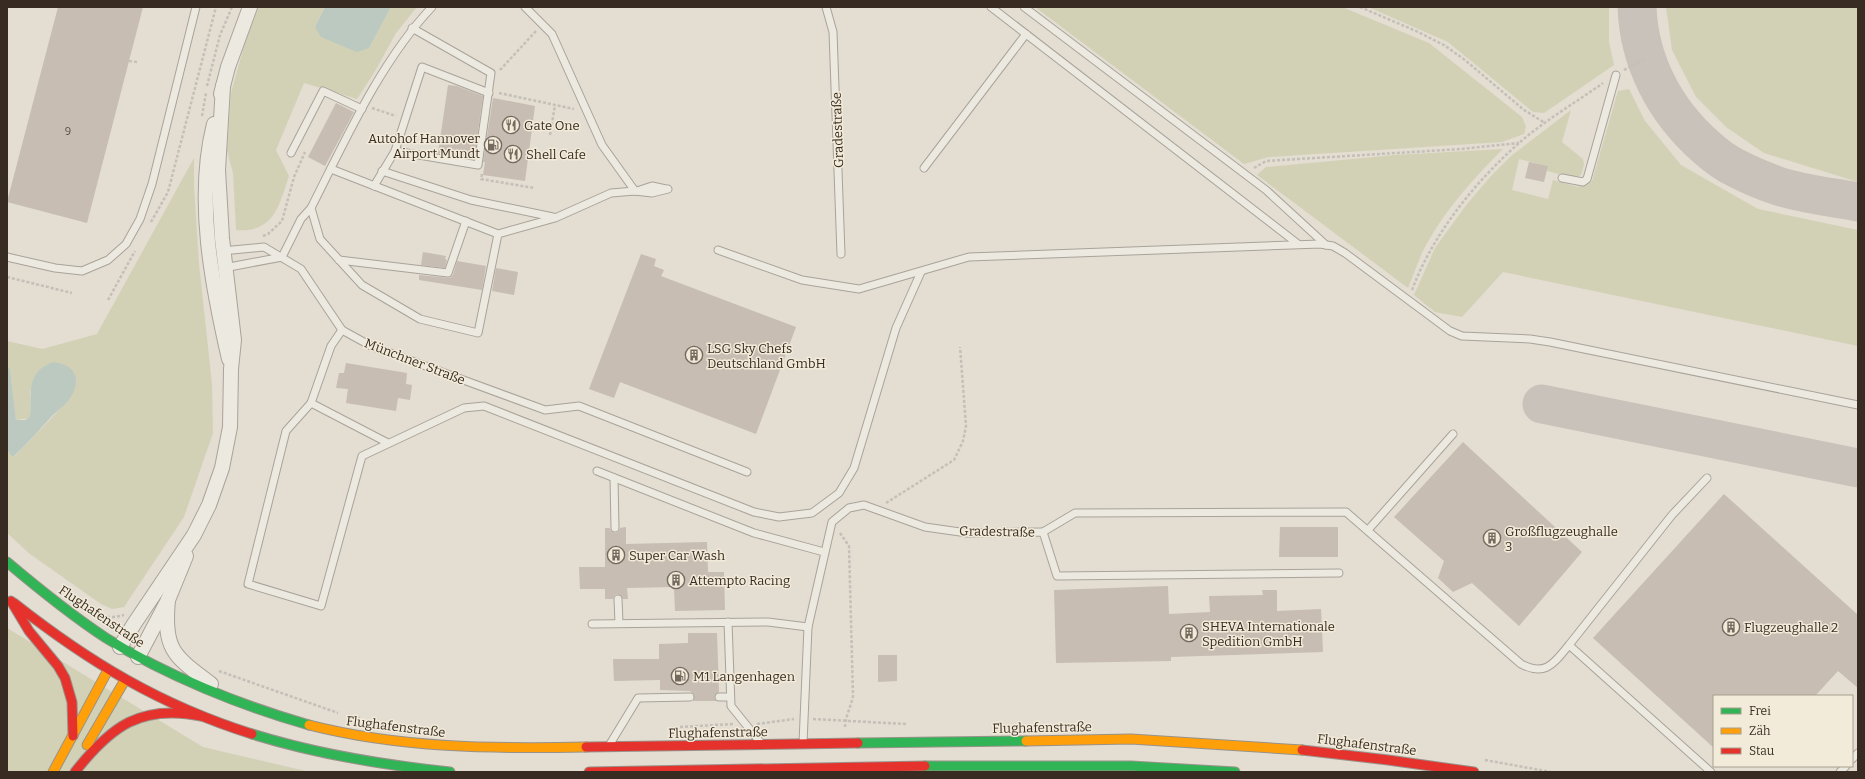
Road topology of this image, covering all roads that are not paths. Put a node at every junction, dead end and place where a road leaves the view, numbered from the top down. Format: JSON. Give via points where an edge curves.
{"nodes":[{"id":1,"x":196,"y":7,"type":"edge"},
{"id":2,"x":250,"y":7,"type":"edge"},
{"id":3,"x":432,"y":7,"type":"edge"},
{"id":4,"x":525,"y":7,"type":"edge"},
{"id":5,"x":826,"y":7,"type":"edge"},
{"id":6,"x":991,"y":7,"type":"edge"},
{"id":7,"x":1024,"y":7,"type":"edge"},
{"id":8,"x":412,"y":28,"type":"junction"},
{"id":9,"x":1026,"y":34,"type":"junction"},
{"id":10,"x":1616,"y":75,"type":"road end"},
{"id":11,"x":489,"y":92,"type":"junction"},
{"id":12,"x":363,"y":107,"type":"junction"},
{"id":13,"x":395,"y":151,"type":"junction"},
{"id":14,"x":291,"y":153,"type":"dead end"},
{"id":15,"x":924,"y":168,"type":"dead end"},
{"id":16,"x":331,"y":169,"type":"junction"},
{"id":17,"x":382,"y":171,"type":"junction"},
{"id":18,"x":1562,"y":178,"type":"dead end"},
{"id":19,"x":374,"y":186,"type":"junction"},
{"id":20,"x":311,"y":208,"type":"junction"},
{"id":21,"x":555,"y":218,"type":"junction"},
{"id":22,"x":466,"y":222,"type":"junction"},
{"id":23,"x":498,"y":234,"type":"junction"},
{"id":24,"x":1298,"y":244,"type":"junction"},
{"id":25,"x":1326,"y":245,"type":"junction"},
{"id":26,"x":718,"y":250,"type":"dead end"},
{"id":27,"x":217,"y":251,"type":"junction"},
{"id":28,"x":841,"y":254,"type":"dead end"},
{"id":29,"x":7,"y":256,"type":"edge"},
{"id":30,"x":282,"y":257,"type":"junction"},
{"id":31,"x":339,"y":260,"type":"junction"},
{"id":32,"x":219,"y":269,"type":"junction"},
{"id":33,"x":921,"y":272,"type":"junction"},
{"id":34,"x":342,"y":330,"type":"junction"},
{"id":35,"x":311,"y":404,"type":"junction"},
{"id":36,"x":1858,"y":405,"type":"edge"},
{"id":37,"x":1453,"y":434,"type":"dead end"},
{"id":38,"x":388,"y":443,"type":"junction"},
{"id":39,"x":597,"y":471,"type":"dead end"},
{"id":40,"x":747,"y":472,"type":"dead end"},
{"id":41,"x":614,"y":478,"type":"junction"},
{"id":42,"x":1707,"y":478,"type":"dead end"},
{"id":43,"x":615,"y":528,"type":"dead end"},
{"id":44,"x":1368,"y":530,"type":"junction"},
{"id":45,"x":1043,"y":532,"type":"junction"},
{"id":46,"x":194,"y":536,"type":"junction"},
{"id":47,"x":824,"y":552,"type":"junction"},
{"id":48,"x":7,"y":562,"type":"edge"},
{"id":49,"x":1339,"y":573,"type":"dead end"},
{"id":50,"x":9,"y":599,"type":"edge"},
{"id":51,"x":618,"y":599,"type":"dead end"},
{"id":52,"x":168,"y":600,"type":"junction"},
{"id":53,"x":728,"y":622,"type":"junction"},
{"id":54,"x":619,"y":623,"type":"junction"},
{"id":55,"x":592,"y":624,"type":"dead end"},
{"id":56,"x":808,"y":627,"type":"junction"},
{"id":57,"x":1569,"y":645,"type":"junction"},
{"id":58,"x":117,"y":653,"type":"junction"},
{"id":59,"x":134,"y":663,"type":"junction"},
{"id":60,"x":108,"y":670,"type":"junction"},
{"id":61,"x":125,"y":680,"type":"junction"},
{"id":62,"x":690,"y":697,"type":"dead end"},
{"id":63,"x":719,"y":697,"type":"dead end"},
{"id":64,"x":730,"y":697,"type":"junction"},
{"id":65,"x":247,"y":706,"type":"junction"},
{"id":66,"x":201,"y":716,"type":"junction"},
{"id":67,"x":73,"y":736,"type":"junction"},
{"id":68,"x":803,"y":743,"type":"junction"},
{"id":69,"x":761,"y":744,"type":"junction"},
{"id":70,"x":609,"y":746,"type":"junction"},
{"id":71,"x":994,"y":769,"type":"edge"},
{"id":72,"x":789,"y":770,"type":"edge"},
{"id":73,"x":803,"y":770,"type":"edge"},
{"id":74,"x":723,"y":771,"type":"edge"},
{"id":75,"x":53,"y":772,"type":"edge"},
{"id":76,"x":73,"y":772,"type":"edge"},
{"id":77,"x":450,"y":772,"type":"edge"},
{"id":78,"x":589,"y":772,"type":"edge"},
{"id":79,"x":1235,"y":772,"type":"edge"},
{"id":80,"x":1474,"y":772,"type":"edge"},
{"id":81,"x":1711,"y":772,"type":"edge"}],
"edges":[{"from":1,"to":29,"type":"lane","via":[[152,184],[140,219],[126,244],[108,260],[82,271],[55,268]]},
{"from":2,"to":27,"type":"street","via":[[223,86]]},
{"from":3,"to":8,"type":"lane"},
{"from":4,"to":21,"type":"lane","via":[[552,34],[602,145],[635,191],[611,193]]},
{"from":5,"to":28,"type":"lane","name":"Gradestraße","via":[[833,32]]},
{"from":6,"to":9,"type":"lane"},
{"from":7,"to":25,"type":"lane","via":[[1266,190]]},
{"from":8,"to":11,"type":"lane","via":[[491,73]]},
{"from":8,"to":12,"type":"lane"},
{"from":9,"to":15,"type":"lane"},
{"from":9,"to":24,"type":"lane"},
{"from":10,"to":18,"type":"lane","via":[[1587,179],[1583,182]]},
{"from":11,"to":13,"type":"lane","via":[[478,165]]},
{"from":11,"to":13,"type":"lane","via":[[422,66]]},
{"from":12,"to":14,"type":"lane","via":[[323,91]]},
{"from":12,"to":16,"type":"lane"},
{"from":13,"to":17,"type":"lane"},
{"from":16,"to":19,"type":"lane"},
{"from":16,"to":20,"type":"lane"},
{"from":17,"to":19,"type":"lane"},
{"from":17,"to":21,"type":"lane","via":[[471,200]]},
{"from":19,"to":22,"type":"lane"},
{"from":20,"to":30,"type":"lane","via":[[301,219]]},
{"from":20,"to":31,"type":"lane","via":[[320,239]]},
{"from":21,"to":23,"type":"lane"},
{"from":22,"to":23,"type":"lane"},
{"from":22,"to":31,"type":"lane","via":[[448,273]]},
{"from":23,"to":31,"type":"lane","via":[[478,332],[420,319],[362,285]]},
{"from":24,"to":25,"type":"lane"},
{"from":24,"to":33,"type":"lane","via":[[969,257]]},
{"from":25,"to":36,"type":"lane","via":[[1345,253],[1450,331],[1462,336],[1550,342]]},
{"from":26,"to":33,"type":"lane","via":[[802,280],[859,289]]},
{"from":27,"to":30,"type":"lane","name":"Münchner Straße","via":[[264,247]]},
{"from":27,"to":32,"type":"street"},
{"from":30,"to":32,"type":"lane"},
{"from":30,"to":34,"type":"lane","name":"Münchner Straße","via":[[301,269]]},
{"from":32,"to":46,"type":"street","via":[[234,340],[230,427],[222,468],[209,505]]},
{"from":33,"to":38,"type":"lane","via":[[896,328],[854,468],[839,493],[812,513],[779,517],[754,512],[484,406],[464,408]]},
{"from":34,"to":35,"type":"lane","via":[[331,346]]},
{"from":34,"to":40,"type":"lane","name":"Münchner Straße","via":[[371,346],[545,410],[579,406]]},
{"from":35,"to":38,"type":"lane"},
{"from":35,"to":38,"type":"lane","via":[[286,431],[248,584],[321,606],[362,456]]},
{"from":37,"to":44,"type":"lane"},
{"from":39,"to":41,"type":"lane"},
{"from":41,"to":43,"type":"lane"},
{"from":41,"to":47,"type":"lane","via":[[754,533]]},
{"from":42,"to":57,"type":"lane","via":[[1672,515]]},
{"from":44,"to":45,"type":"lane","via":[[1346,512],[1091,512],[1075,513]]},
{"from":44,"to":57,"type":"lane","via":[[1521,664],[1532,669],[1545,669],[1553,664]]},
{"from":45,"to":47,"type":"lane","name":"Gradestraße","via":[[966,533],[925,526],[864,505],[849,508],[832,522]]},
{"from":45,"to":49,"type":"lane","name":"Gradestraße","via":[[1057,576]]},
{"from":46,"to":52,"type":"street"},
{"from":46,"to":58,"type":"street"},
{"from":47,"to":56,"type":"lane"},
{"from":48,"to":58,"type":"main road","name":"Flughafenstraße"},
{"from":50,"to":60,"type":"main road","via":[[62,640]]},
{"from":50,"to":67,"type":"main road","via":[[31,634],[61,671],[71,701]]},
{"from":51,"to":54,"type":"lane"},
{"from":52,"to":59,"type":"street"},
{"from":52,"to":65,"type":"street","via":[[166,620],[171,647],[175,654],[214,686]]},
{"from":53,"to":54,"type":"lane"},
{"from":53,"to":56,"type":"lane","via":[[768,622]]},
{"from":53,"to":64,"type":"lane"},
{"from":54,"to":55,"type":"lane"},
{"from":56,"to":68,"type":"lane"},
{"from":57,"to":81,"type":"lane"},
{"from":58,"to":59,"type":"main road","name":"Flughafenstraße"},
{"from":58,"to":60,"type":"main road"},
{"from":59,"to":61,"type":"main road"},
{"from":59,"to":65,"type":"main road","name":"Flughafenstraße"},
{"from":60,"to":61,"type":"main road"},
{"from":60,"to":67,"type":"main road"},
{"from":61,"to":66,"type":"main road"},
{"from":61,"to":76,"type":"main road"},
{"from":62,"to":70,"type":"lane","via":[[638,698]]},
{"from":63,"to":64,"type":"lane"},
{"from":64,"to":69,"type":"lane","via":[[731,706]]},
{"from":65,"to":70,"type":"main road","name":"Flughafenstraße","via":[[302,724],[376,739],[489,747]]},
{"from":66,"to":76,"type":"main road","via":[[169,712],[147,715],[130,721],[111,732]]},
{"from":66,"to":77,"type":"main road","via":[[296,748],[373,764]]},
{"from":67,"to":75,"type":"main road"},
{"from":68,"to":69,"type":"main road","name":"Flughafenstraße"},
{"from":68,"to":72,"type":"main road"},
{"from":68,"to":73,"type":"main road"},
{"from":68,"to":80,"type":"main road","name":"Flughafenstraße","via":[[1154,740],[1229,743],[1301,749]]},
{"from":69,"to":70,"type":"main road","name":"Flughafenstraße"},
{"from":71,"to":73,"type":"main road"},
{"from":71,"to":79,"type":"main road","via":[[1131,766]]},
{"from":72,"to":73,"type":"main road"},
{"from":72,"to":74,"type":"main road"},
{"from":74,"to":78,"type":"main road"}]}
